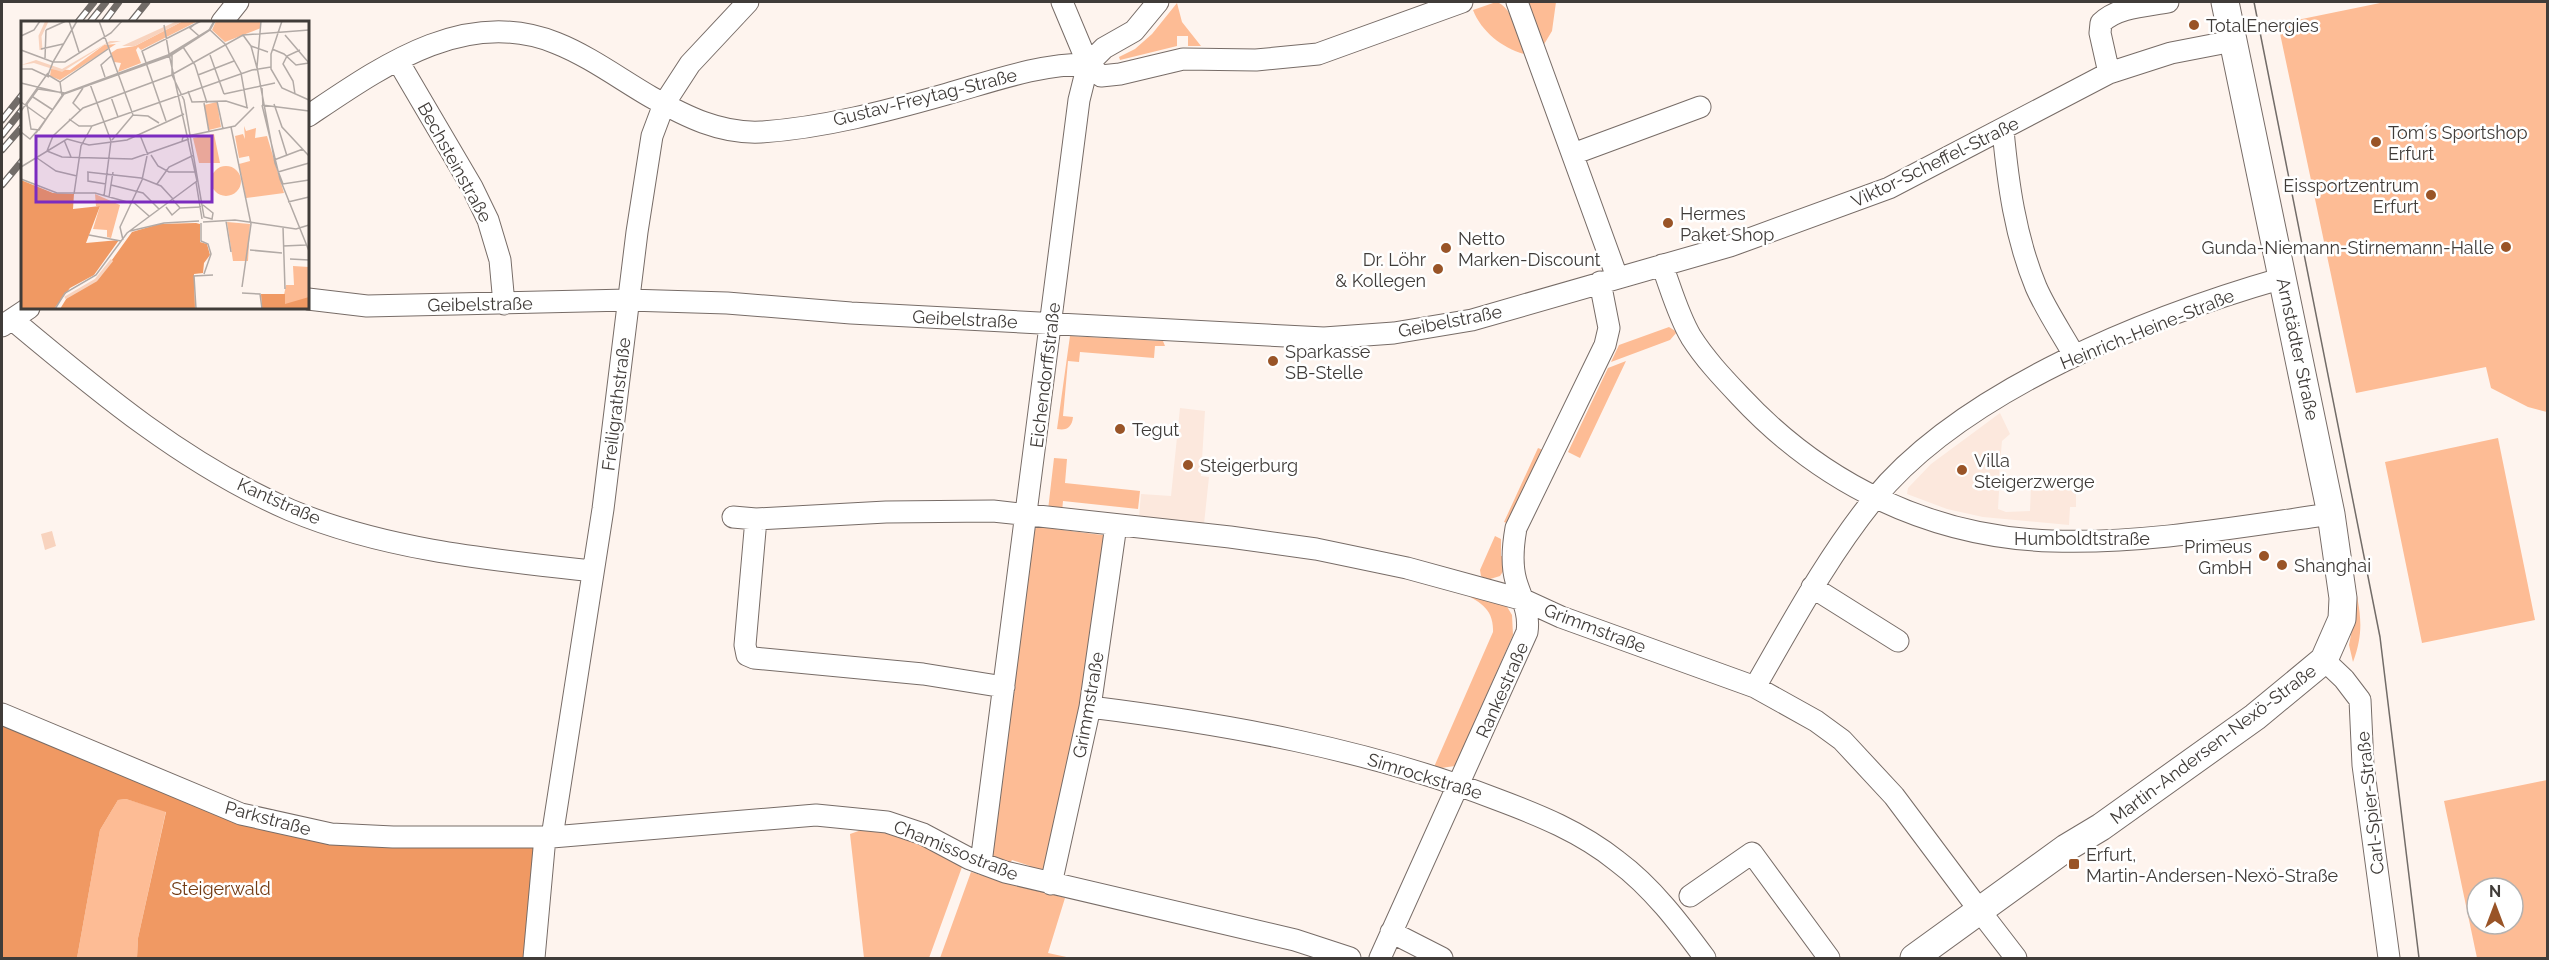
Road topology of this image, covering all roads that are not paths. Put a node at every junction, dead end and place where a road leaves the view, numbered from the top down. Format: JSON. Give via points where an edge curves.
{"nodes":[{"id":1,"x":238,"y":2,"type":"edge"},
{"id":2,"x":748,"y":2,"type":"edge"},
{"id":3,"x":1062,"y":2,"type":"edge"},
{"id":4,"x":1158,"y":2,"type":"edge"},
{"id":5,"x":1462,"y":2,"type":"edge"},
{"id":6,"x":1517,"y":2,"type":"edge"},
{"id":7,"x":2168,"y":2,"type":"edge"},
{"id":8,"x":2225,"y":2,"type":"edge"},
{"id":9,"x":223,"y":21,"type":"edge"},
{"id":10,"x":2234,"y":41,"type":"junction"},
{"id":11,"x":398,"y":61,"type":"junction"},
{"id":12,"x":1088,"y":64,"type":"junction"},
{"id":13,"x":2109,"y":73,"type":"junction"},
{"id":14,"x":664,"y":104,"type":"junction"},
{"id":15,"x":1700,"y":107,"type":"dead end"},
{"id":16,"x":309,"y":115,"type":"edge"},
{"id":17,"x":2003,"y":130,"type":"junction"},
{"id":18,"x":1573,"y":154,"type":"junction"},
{"id":19,"x":1662,"y":265,"type":"junction"},
{"id":20,"x":2283,"y":278,"type":"junction"},
{"id":21,"x":1608,"y":280,"type":"junction"},
{"id":22,"x":309,"y":299,"type":"edge"},
{"id":23,"x":628,"y":300,"type":"junction"},
{"id":24,"x":504,"y":304,"type":"junction"},
{"id":25,"x":15,"y":318,"type":"edge"},
{"id":26,"x":1050,"y":324,"type":"junction"},
{"id":27,"x":2074,"y":355,"type":"junction"},
{"id":28,"x":1874,"y":499,"type":"junction"},
{"id":29,"x":2331,"y":514,"type":"junction"},
{"id":30,"x":1027,"y":515,"type":"junction"},
{"id":31,"x":733,"y":517,"type":"dead end"},
{"id":32,"x":756,"y":519,"type":"junction"},
{"id":33,"x":1116,"y":525,"type":"junction"},
{"id":34,"x":593,"y":571,"type":"junction"},
{"id":35,"x":1812,"y":587,"type":"junction"},
{"id":36,"x":1524,"y":600,"type":"junction"},
{"id":37,"x":1898,"y":641,"type":"dead end"},
{"id":38,"x":2324,"y":660,"type":"junction"},
{"id":39,"x":1004,"y":687,"type":"junction"},
{"id":40,"x":1755,"y":687,"type":"junction"},
{"id":41,"x":1090,"y":707,"type":"junction"},
{"id":42,"x":2,"y":714,"type":"edge"},
{"id":43,"x":1460,"y":785,"type":"junction"},
{"id":44,"x":548,"y":837,"type":"junction"},
{"id":45,"x":981,"y":863,"type":"junction"},
{"id":46,"x":1051,"y":884,"type":"junction"},
{"id":47,"x":1690,"y":896,"type":"dead end"},
{"id":48,"x":1983,"y":915,"type":"junction"},
{"id":49,"x":1391,"y":932,"type":"junction"},
{"id":50,"x":534,"y":958,"type":"edge"},
{"id":51,"x":1350,"y":958,"type":"edge"},
{"id":52,"x":1380,"y":958,"type":"edge"},
{"id":53,"x":1442,"y":958,"type":"edge"},
{"id":54,"x":1705,"y":958,"type":"edge"},
{"id":55,"x":1829,"y":958,"type":"edge"},
{"id":56,"x":1914,"y":958,"type":"edge"},
{"id":57,"x":1933,"y":958,"type":"edge"},
{"id":58,"x":2016,"y":958,"type":"edge"},
{"id":59,"x":2389,"y":958,"type":"edge"}],
"edges":[{"from":1,"to":9,"type":"street"},
{"from":2,"to":14,"type":"street","name":"Freiligrathstraße","via":[[690,64]]},
{"from":3,"to":12,"type":"street"},
{"from":4,"to":12,"type":"street","via":[[1134,32],[1104,48]]},
{"from":5,"to":12,"type":"street","name":"Gustav-Freytag-Straße","via":[[1310,55],[1256,60],[1183,59],[1101,76]]},
{"from":6,"to":18,"type":"street","name":"Rankestraße"},
{"from":7,"to":13,"type":"street","via":[[2115,14],[2101,23]]},
{"from":8,"to":10,"type":"main road","name":"Arnstädter Straße"},
{"from":10,"to":13,"type":"street","name":"Viktor-Scheffel-Straße","via":[[2172,53]]},
{"from":10,"to":20,"type":"main road","name":"Arnstädter Straße"},
{"from":11,"to":14,"type":"street","name":"Gustav-Freytag-Straße","via":[[439,40],[456,36],[506,31],[531,35],[558,44]]},
{"from":11,"to":16,"type":"street","name":"Gustav-Freytag-Straße"},
{"from":11,"to":24,"type":"street","name":"Bechsteinstraße","via":[[488,220],[500,260]]},
{"from":12,"to":14,"type":"street","name":"Gustav-Freytag-Straße","via":[[1035,69],[900,107],[759,132],[722,128],[687,118]]},
{"from":12,"to":26,"type":"street","name":"Eichendorffstraße","via":[[1079,100]]},
{"from":13,"to":17,"type":"street","name":"Viktor-Scheffel-Straße"},
{"from":14,"to":23,"type":"street","name":"Freiligrathstraße","via":[[645,168]]},
{"from":15,"to":18,"type":"street"},
{"from":17,"to":19,"type":"street","name":"Viktor-Scheffel-Straße","via":[[1889,188],[1838,209]]},
{"from":17,"to":27,"type":"street","via":[[2008,182],[2024,251],[2036,286]]},
{"from":18,"to":21,"type":"street","name":"Rankestraße"},
{"from":19,"to":21,"type":"street","name":"Viktor-Scheffel-Straße"},
{"from":19,"to":28,"type":"street","name":"Humboldtstraße","via":[[1686,327],[1707,360],[1772,430]]},
{"from":20,"to":27,"type":"street","name":"Heinrich-Heine-Straße","via":[[2185,310]]},
{"from":20,"to":29,"type":"main road","name":"Arnstädter Straße"},
{"from":21,"to":26,"type":"street","name":"Geibelstraße","via":[[1472,320],[1394,333],[1324,338]]},
{"from":21,"to":36,"type":"street","name":"Rankestraße","via":[[1609,328],[1605,345],[1516,528],[1513,568]]},
{"from":22,"to":24,"type":"street","name":"Geibelstraße","via":[[367,306]]},
{"from":23,"to":24,"type":"street","name":"Geibelstraße"},
{"from":23,"to":26,"type":"street","name":"Geibelstraße"},
{"from":23,"to":34,"type":"street","name":"Freiligrathstraße"},
{"from":25,"to":34,"type":"street","name":"Kantstraße","via":[[87,382],[183,452],[292,511],[427,549]]},
{"from":26,"to":30,"type":"street","name":"Eichendorffstraße"},
{"from":27,"to":28,"type":"street","name":"Heinrich-Heine-Straße","via":[[1967,418],[1927,447]]},
{"from":28,"to":29,"type":"street","name":"Humboldtstraße","via":[[1957,528],[2007,538],[2052,541],[2164,537]]},
{"from":28,"to":35,"type":"street","name":"Heinrich-Heine-Straße"},
{"from":29,"to":38,"type":"main road","name":"Arnstädter Straße","via":[[2343,598],[2342,619]]},
{"from":30,"to":32,"type":"street","name":"Grimmstraße","via":[[993,511],[886,512]]},
{"from":30,"to":33,"type":"street","name":"Grimmstraße"},
{"from":30,"to":39,"type":"street","name":"Eichendorffstraße"},
{"from":31,"to":32,"type":"street","name":"Grimmstraße"},
{"from":32,"to":39,"type":"street","via":[[747,655]]},
{"from":33,"to":36,"type":"street","name":"Grimmstraße","via":[[1316,549],[1407,568]]},
{"from":33,"to":41,"type":"street","name":"Grimmstraße"},
{"from":34,"to":44,"type":"street","name":"Freiligrathstraße"},
{"from":35,"to":37,"type":"street"},
{"from":35,"to":40,"type":"street","name":"Heinrich-Heine-Straße"},
{"from":36,"to":40,"type":"street","name":"Grimmstraße"},
{"from":36,"to":43,"type":"street","name":"Rankestraße","via":[[1527,632]]},
{"from":38,"to":48,"type":"main road","name":"Martin-Andersen-Nexö-Straße","via":[[2255,717],[2101,827],[2070,858]]},
{"from":38,"to":59,"type":"street","name":"Carl-Spier-Straße","via":[[2360,700],[2363,765]]},
{"from":39,"to":45,"type":"street","name":"Eichendorffstraße"},
{"from":40,"to":48,"type":"street","name":"Grimmstraße","via":[[1816,721],[1862,760],[1894,796]]},
{"from":41,"to":43,"type":"street","name":"Simrockstraße","via":[[1251,731],[1378,760]]},
{"from":41,"to":46,"type":"street","name":"Grimmstraße"},
{"from":42,"to":44,"type":"street","name":"Parkstraße","via":[[241,814],[300,829],[384,837]]},
{"from":43,"to":49,"type":"street","name":"Rankestraße"},
{"from":43,"to":54,"type":"street","name":"Simrockstraße","via":[[1544,817],[1619,862],[1672,914]]},
{"from":44,"to":45,"type":"street","name":"Chamissostraße","via":[[816,815],[854,817],[923,834]]},
{"from":44,"to":50,"type":"street","name":"Freiligrathstraße"},
{"from":45,"to":46,"type":"street","name":"Chamissostraße"},
{"from":46,"to":51,"type":"street","name":"Chamissostraße","via":[[1295,940]]},
{"from":47,"to":55,"type":"street","via":[[1752,853]]},
{"from":48,"to":56,"type":"main road","name":"Martin-Andersen-Nexö-Straße"},
{"from":48,"to":57,"type":"main road","name":"Martin-Andersen-Nexö-Straße"},
{"from":48,"to":58,"type":"street","name":"Grimmstraße"},
{"from":49,"to":52,"type":"street","name":"Rankestraße"},
{"from":49,"to":53,"type":"street"}]}
